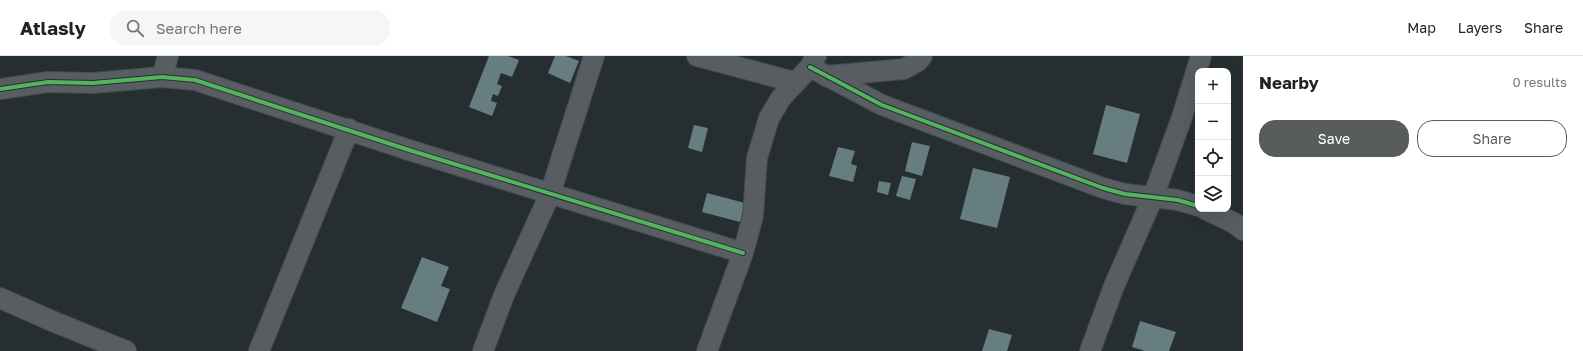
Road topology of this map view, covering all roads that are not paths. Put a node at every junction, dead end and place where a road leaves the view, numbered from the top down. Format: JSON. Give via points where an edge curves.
{"nodes":[{"id":1,"x":168,"y":56,"type":"edge"},
{"id":2,"x":594,"y":56,"type":"edge"},
{"id":3,"x":697,"y":56,"type":"edge"},
{"id":4,"x":922,"y":56,"type":"edge"},
{"id":5,"x":1201,"y":56,"type":"edge"},
{"id":6,"x":817,"y":66,"type":"edge"},
{"id":7,"x":162,"y":77,"type":"junction"},
{"id":8,"x":794,"y":82,"type":"junction"},
{"id":9,"x":0,"y":89,"type":"edge"},
{"id":10,"x":349,"y":129,"type":"junction"},
{"id":11,"x":550,"y":194,"type":"junction"},
{"id":12,"x":1153,"y":197,"type":"junction"},
{"id":13,"x":1195,"y":205,"type":"edge"},
{"id":14,"x":1211,"y":212,"type":"edge"},
{"id":15,"x":1243,"y":230,"type":"edge"},
{"id":16,"x":743,"y":254,"type":"junction"},
{"id":17,"x":0,"y":298,"type":"edge"},
{"id":18,"x":126,"y":351,"type":"edge"},
{"id":19,"x":259,"y":351,"type":"edge"},
{"id":20,"x":483,"y":351,"type":"edge"},
{"id":21,"x":707,"y":351,"type":"edge"},
{"id":22,"x":1090,"y":351,"type":"edge"}],
"edges":[{"from":1,"to":7,"type":"street"},
{"from":2,"to":11,"type":"street"},
{"from":3,"to":8,"type":"street"},
{"from":4,"to":6,"type":"street","via":[[904,69]]},
{"from":5,"to":12,"type":"street"},
{"from":6,"to":8,"type":"street"},
{"from":6,"to":12,"type":"street","via":[[882,105],[1103,188],[1125,194]]},
{"from":7,"to":9,"type":"street","via":[[93,83],[48,82]]},
{"from":7,"to":10,"type":"street","via":[[195,80]]},
{"from":8,"to":16,"type":"street","via":[[769,118],[758,158],[753,216]]},
{"from":10,"to":11,"type":"street"},
{"from":10,"to":19,"type":"street"},
{"from":11,"to":16,"type":"street"},
{"from":11,"to":20,"type":"street","via":[[504,295]]},
{"from":12,"to":13,"type":"street"},
{"from":12,"to":22,"type":"street","via":[[1114,286]]},
{"from":14,"to":15,"type":"street"},
{"from":16,"to":21,"type":"street"},
{"from":17,"to":18,"type":"street"}]}
